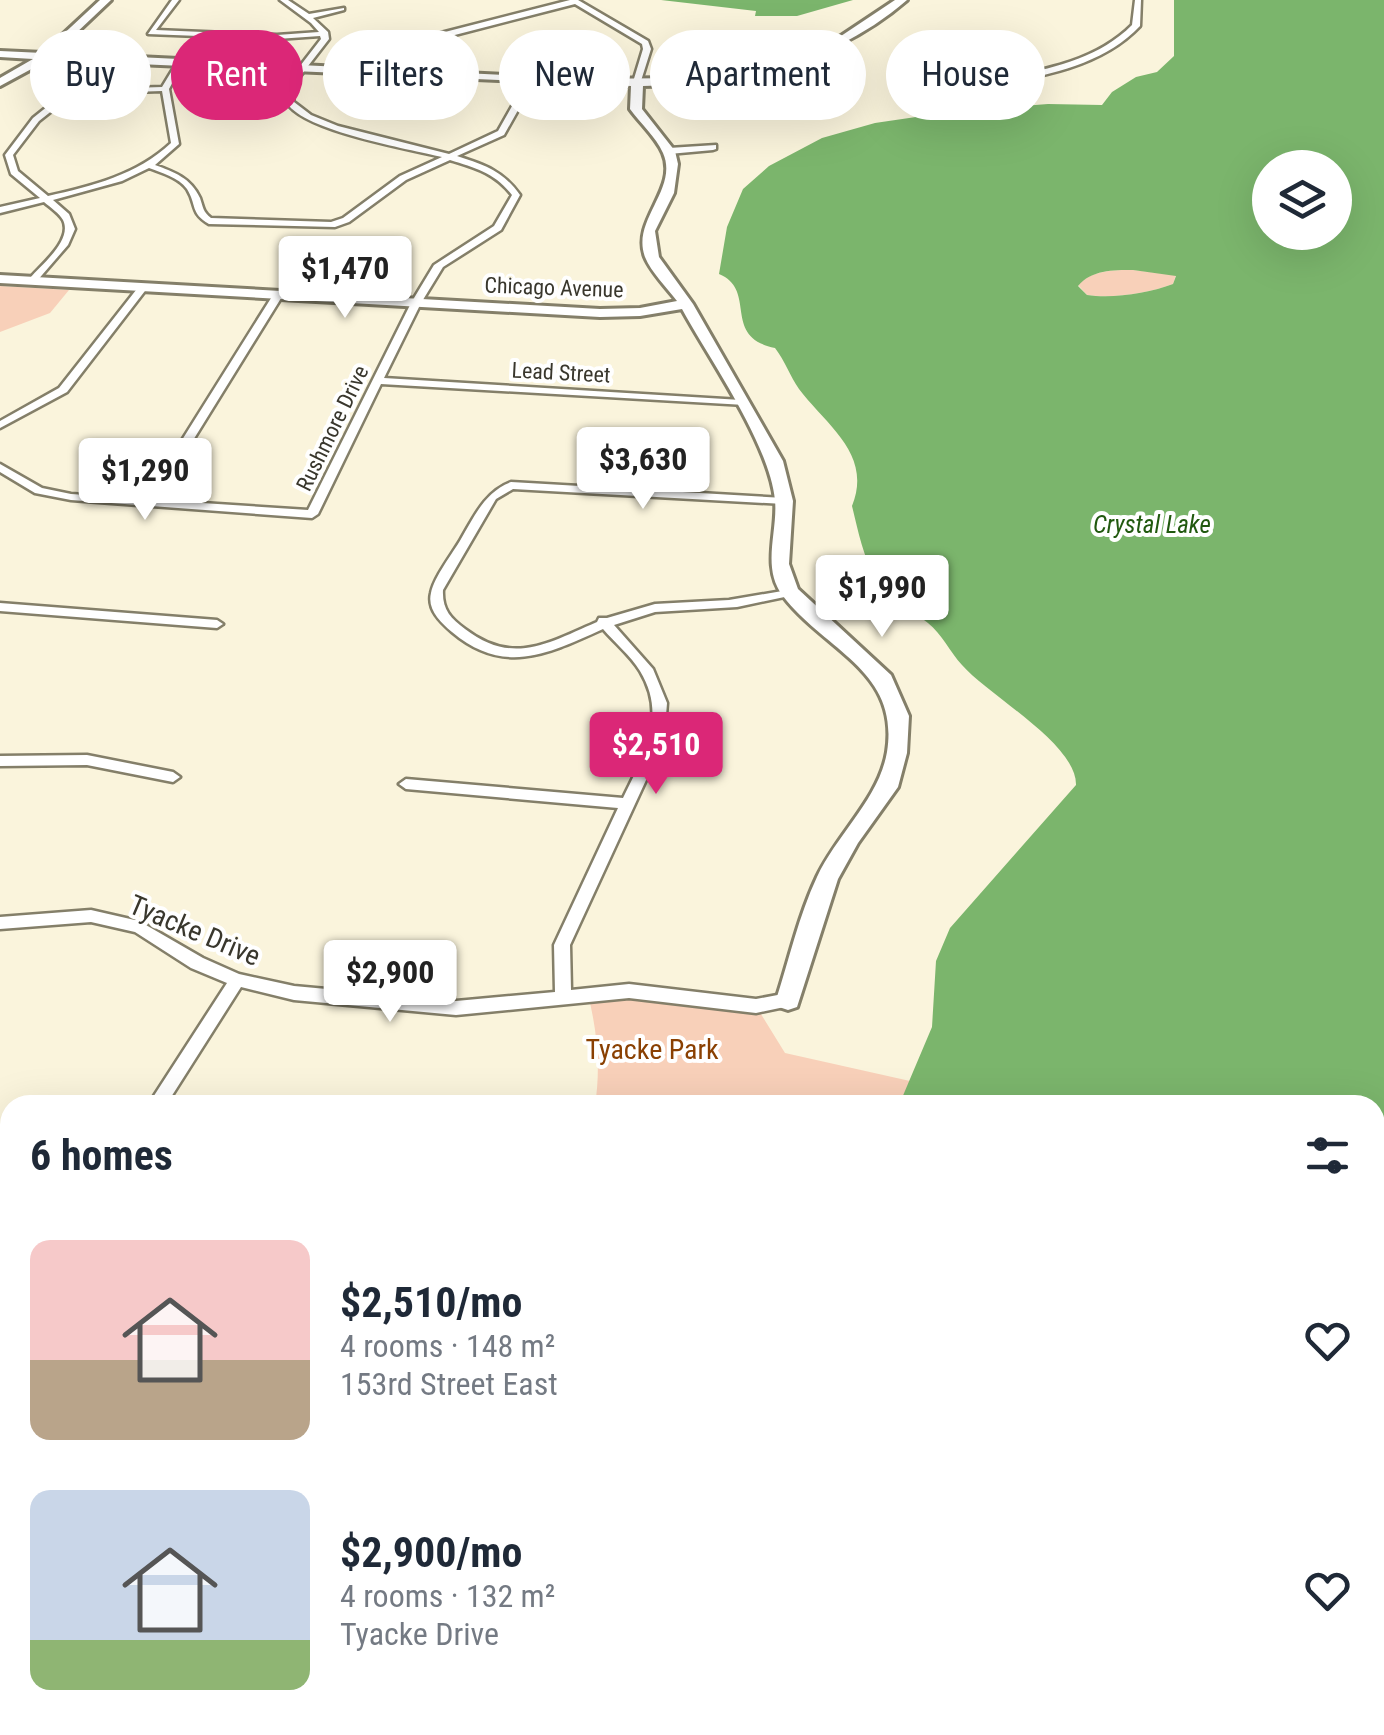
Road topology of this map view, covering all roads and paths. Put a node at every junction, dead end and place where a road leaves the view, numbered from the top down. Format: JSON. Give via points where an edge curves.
{"nodes":[{"id":1,"x":106,"y":0,"type":"edge"},
{"id":2,"x":176,"y":0,"type":"edge"},
{"id":3,"x":283,"y":0,"type":"edge"},
{"id":4,"x":902,"y":0,"type":"edge"},
{"id":5,"x":1138,"y":0,"type":"edge"},
{"id":6,"x":575,"y":1,"type":"edge"},
{"id":7,"x":342,"y":9,"type":"dead end"},
{"id":8,"x":306,"y":17,"type":"junction"},
{"id":9,"x":74,"y":30,"type":"edge"},
{"id":10,"x":463,"y":30,"type":"edge"},
{"id":11,"x":323,"y":33,"type":"edge"},
{"id":12,"x":323,"y":34,"type":"edge"},
{"id":13,"x":323,"y":41,"type":"edge"},
{"id":14,"x":0,"y":54,"type":"edge"},
{"id":15,"x":30,"y":55,"type":"edge"},
{"id":16,"x":30,"y":65,"type":"edge"},
{"id":17,"x":303,"y":65,"type":"edge"},
{"id":18,"x":1045,"y":69,"type":"edge"},
{"id":19,"x":171,"y":78,"type":"edge"},
{"id":20,"x":630,"y":82,"type":"edge"},
{"id":21,"x":637,"y":82,"type":"junction"},
{"id":22,"x":0,"y":83,"type":"edge"},
{"id":23,"x":164,"y":89,"type":"junction"},
{"id":24,"x":303,"y":112,"type":"edge"},
{"id":25,"x":508,"y":120,"type":"edge"},
{"id":26,"x":713,"y":147,"type":"dead end"},
{"id":27,"x":669,"y":151,"type":"junction"},
{"id":28,"x":451,"y":156,"type":"junction"},
{"id":29,"x":151,"y":166,"type":"junction"},
{"id":30,"x":45,"y":198,"type":"junction"},
{"id":31,"x":0,"y":210,"type":"edge"},
{"id":32,"x":0,"y":278,"type":"edge"},
{"id":33,"x":34,"y":280,"type":"junction"},
{"id":34,"x":143,"y":287,"type":"junction"},
{"id":35,"x":278,"y":295,"type":"junction"},
{"id":36,"x":416,"y":302,"type":"junction"},
{"id":37,"x":686,"y":304,"type":"junction"},
{"id":38,"x":378,"y":381,"type":"junction"},
{"id":39,"x":741,"y":403,"type":"junction"},
{"id":40,"x":0,"y":425,"type":"edge"},
{"id":41,"x":0,"y":467,"type":"edge"},
{"id":42,"x":784,"y":501,"type":"junction"},
{"id":43,"x":148,"y":503,"type":"junction"},
{"id":44,"x":790,"y":592,"type":"junction"},
{"id":45,"x":0,"y":607,"type":"edge"},
{"id":46,"x":602,"y":621,"type":"junction"},
{"id":47,"x":217,"y":624,"type":"dead end"},
{"id":48,"x":0,"y":761,"type":"edge"},
{"id":49,"x":173,"y":777,"type":"dead end"},
{"id":50,"x":406,"y":784,"type":"dead end"},
{"id":51,"x":629,"y":804,"type":"junction"},
{"id":52,"x":0,"y":923,"type":"edge"},
{"id":53,"x":237,"y":980,"type":"junction"},
{"id":54,"x":563,"y":996,"type":"junction"},
{"id":55,"x":788,"y":1000,"type":"joint"},
{"id":56,"x":163,"y":1095,"type":"edge"}],
"edges":[{"from":1,"to":9,"type":"street"},
{"from":2,"to":12,"type":"street","via":[[152,32]]},
{"from":3,"to":8,"type":"street"},
{"from":4,"to":21,"type":"street","via":[[839,42],[787,62]]},
{"from":5,"to":18,"type":"street","via":[[1136,26],[1111,49]]},
{"from":6,"to":10,"type":"street"},
{"from":6,"to":21,"type":"street","via":[[645,43]]},
{"from":7,"to":8,"type":"street"},
{"from":8,"to":11,"type":"street"},
{"from":13,"to":17,"type":"street","name":"Rushmore Drive"},
{"from":14,"to":15,"type":"street"},
{"from":16,"to":22,"type":"street"},
{"from":19,"to":23,"type":"street"},
{"from":20,"to":21,"type":"street"},
{"from":21,"to":27,"type":"street","via":[[636,109]]},
{"from":23,"to":29,"type":"street","via":[[175,144]]},
{"from":23,"to":30,"type":"street","via":[[86,89],[59,98],[9,155],[14,172]]},
{"from":24,"to":28,"type":"street","name":"Rushmore Drive"},
{"from":25,"to":28,"type":"street","via":[[501,133]]},
{"from":26,"to":27,"type":"street"},
{"from":27,"to":37,"type":"street","via":[[672,180],[652,218],[649,245]]},
{"from":28,"to":29,"type":"street","via":[[403,178],[346,220],[316,227],[209,221],[200,214],[194,189]]},
{"from":28,"to":36,"type":"street","name":"Rushmore Drive","via":[[506,180],[516,195],[498,228],[439,265]]},
{"from":29,"to":30,"type":"street"},
{"from":30,"to":31,"type":"street"},
{"from":30,"to":33,"type":"street","via":[[66,216],[70,229]]},
{"from":32,"to":33,"type":"street","name":"Chicago Avenue"},
{"from":33,"to":34,"type":"street","name":"Chicago Avenue"},
{"from":34,"to":35,"type":"street","name":"Chicago Avenue"},
{"from":34,"to":40,"type":"street","via":[[63,390]]},
{"from":35,"to":36,"type":"street","name":"Chicago Avenue"},
{"from":35,"to":43,"type":"street"},
{"from":36,"to":37,"type":"street","name":"Chicago Avenue","via":[[600,313]]},
{"from":36,"to":38,"type":"street","name":"Rushmore Drive"},
{"from":37,"to":39,"type":"street"},
{"from":38,"to":39,"type":"street","name":"Lead Street"},
{"from":38,"to":43,"type":"street","name":"Rushmore Drive","via":[[312,514]]},
{"from":39,"to":42,"type":"street","via":[[775,461]]},
{"from":41,"to":43,"type":"street","via":[[40,490]]},
{"from":42,"to":44,"type":"street","via":[[780,564]]},
{"from":42,"to":46,"type":"street","via":[[524,484],[500,489],[437,590],[440,616],[478,648],[511,656],[546,650]]},
{"from":44,"to":46,"type":"street","via":[[732,604],[650,608]]},
{"from":44,"to":55,"type":"street","via":[[884,680],[899,716],[887,787],[828,879]]},
{"from":45,"to":47,"type":"street"},
{"from":46,"to":51,"type":"street","via":[[646,669],[660,703],[657,741]]},
{"from":48,"to":49,"type":"street","via":[[87,760]]},
{"from":50,"to":51,"type":"street"},
{"from":51,"to":54,"type":"street","via":[[562,945]]},
{"from":52,"to":53,"type":"street","name":"Tyacke Drive","via":[[91,916],[139,928]]},
{"from":53,"to":54,"type":"street","name":"Tyacke Drive","via":[[294,993],[456,1008]]},
{"from":53,"to":56,"type":"street"},
{"from":54,"to":55,"type":"street","name":"Tyacke Drive","via":[[629,991],[756,1006]]}]}
